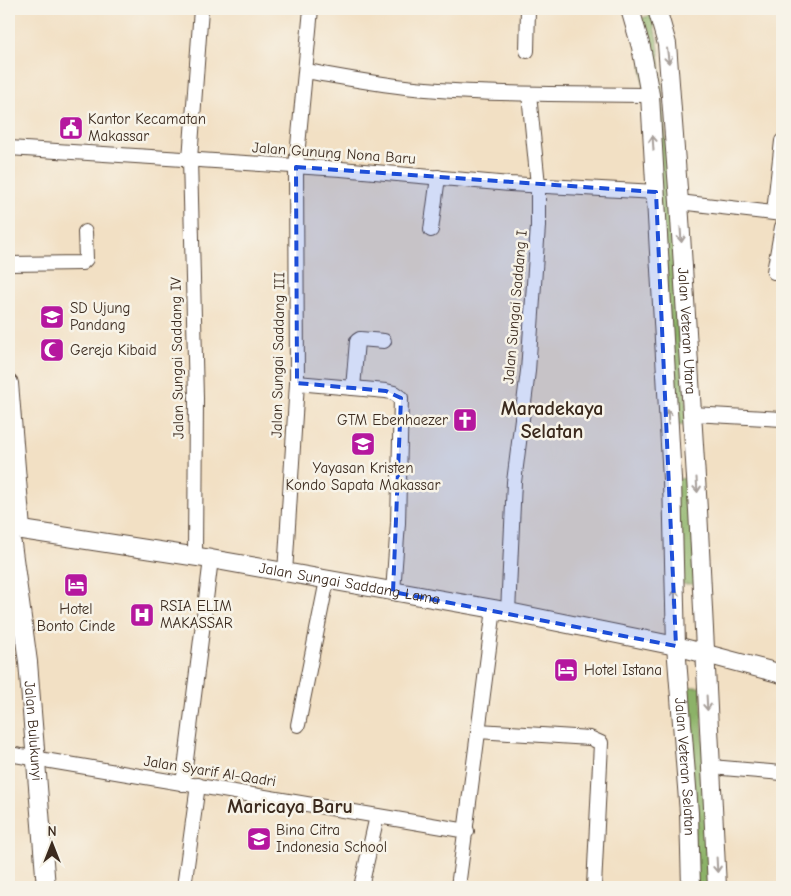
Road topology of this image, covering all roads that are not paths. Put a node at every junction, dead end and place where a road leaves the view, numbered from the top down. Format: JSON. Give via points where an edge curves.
{"nodes":[{"id":1,"x":201,"y":9,"type":"edge"},
{"id":2,"x":311,"y":9,"type":"edge"},
{"id":3,"x":528,"y":9,"type":"edge"},
{"id":4,"x":630,"y":9,"type":"edge"},
{"id":5,"x":657,"y":9,"type":"edge"},
{"id":6,"x":527,"y":51,"type":"dead end"},
{"id":7,"x":306,"y":71,"type":"junction"},
{"id":8,"x":529,"y":94,"type":"junction"},
{"id":9,"x":650,"y":95,"type":"junction"},
{"id":10,"x":782,"y":141,"type":"edge"},
{"id":11,"x":9,"y":148,"type":"edge"},
{"id":12,"x":190,"y":159,"type":"junction"},
{"id":13,"x":296,"y":167,"type":"junction"},
{"id":14,"x":438,"y":177,"type":"junction"},
{"id":15,"x":538,"y":185,"type":"junction"},
{"id":16,"x":656,"y":192,"type":"junction"},
{"id":17,"x":679,"y":202,"type":"junction"},
{"id":18,"x":778,"y":213,"type":"edge"},
{"id":19,"x":782,"y":227,"type":"edge"},
{"id":20,"x":431,"y":230,"type":"dead end"},
{"id":21,"x":85,"y":232,"type":"dead end"},
{"id":22,"x":9,"y":264,"type":"edge"},
{"id":23,"x":777,"y":264,"type":"edge"},
{"id":24,"x":384,"y":341,"type":"dead end"},
{"id":25,"x":9,"y":384,"type":"edge"},
{"id":26,"x":297,"y":384,"type":"junction"},
{"id":27,"x":353,"y":388,"type":"junction"},
{"id":28,"x":692,"y":414,"type":"junction"},
{"id":29,"x":782,"y":419,"type":"edge"},
{"id":30,"x":693,"y":438,"type":"junction"},
{"id":31,"x":669,"y":440,"type":"junction"},
{"id":32,"x":695,"y":462,"type":"junction"},
{"id":33,"x":670,"y":464,"type":"junction"},
{"id":34,"x":13,"y":535,"type":"edge"},
{"id":35,"x":203,"y":558,"type":"junction"},
{"id":36,"x":285,"y":572,"type":"junction"},
{"id":37,"x":327,"y":580,"type":"junction"},
{"id":38,"x":393,"y":592,"type":"junction"},
{"id":39,"x":501,"y":611,"type":"junction"},
{"id":40,"x":676,"y":646,"type":"junction"},
{"id":41,"x":704,"y":654,"type":"junction"},
{"id":42,"x":782,"y":674,"type":"edge"},
{"id":43,"x":298,"y":725,"type":"dead end"},
{"id":44,"x":478,"y":731,"type":"junction"},
{"id":45,"x":9,"y":754,"type":"edge"},
{"id":46,"x":37,"y":759,"type":"junction"},
{"id":47,"x":711,"y":768,"type":"junction"},
{"id":48,"x":782,"y":773,"type":"edge"},
{"id":49,"x":183,"y":784,"type":"junction"},
{"id":50,"x":198,"y":785,"type":"junction"},
{"id":51,"x":377,"y":816,"type":"junction"},
{"id":52,"x":467,"y":831,"type":"junction"},
{"id":53,"x":46,"y":887,"type":"edge"},
{"id":54,"x":184,"y":887,"type":"edge"},
{"id":55,"x":362,"y":887,"type":"edge"},
{"id":56,"x":458,"y":887,"type":"edge"},
{"id":57,"x":594,"y":887,"type":"edge"},
{"id":58,"x":691,"y":887,"type":"edge"},
{"id":59,"x":717,"y":887,"type":"edge"}],
"edges":[{"from":1,"to":12,"type":"street","name":"Jalan Sungai Saddang IV"},
{"from":2,"to":7,"type":"street","name":"Jalan Sungai Saddang III"},
{"from":3,"to":6,"type":"street"},
{"from":4,"to":9,"type":"main road","name":"Jalan Veteran Utara"},
{"from":5,"to":17,"type":"main road","name":"Jalan Veteran Utara","one_way":true,"via":[[667,44]]},
{"from":7,"to":8,"type":"street","via":[[386,85]]},
{"from":7,"to":13,"type":"street","name":"Jalan Sungai Saddang III"},
{"from":8,"to":9,"type":"street"},
{"from":8,"to":15,"type":"street","name":"Jalan Sungai Saddang I"},
{"from":16,"to":9,"type":"main road","name":"Jalan Veteran Utara","one_way":true},
{"from":10,"to":18,"type":"street"},
{"from":11,"to":12,"type":"street","name":"Jalan Gunung Nona Baru"},
{"from":12,"to":13,"type":"street","name":"Jalan Gunung Nona Baru"},
{"from":12,"to":35,"type":"street","name":"Jalan Sungai Saddang IV"},
{"from":13,"to":14,"type":"street","name":"Jalan Gunung Nona Baru"},
{"from":13,"to":26,"type":"street","name":"Jalan Sungai Saddang III"},
{"from":14,"to":15,"type":"street","name":"Jalan Gunung Nona Baru"},
{"from":14,"to":20,"type":"street"},
{"from":15,"to":16,"type":"street","name":"Jalan Gunung Nona Baru"},
{"from":15,"to":39,"type":"street","name":"Jalan Sungai Saddang I","via":[[531,337]]},
{"from":31,"to":16,"type":"main road","name":"Jalan Veteran Utara","one_way":true},
{"from":17,"to":18,"type":"street"},
{"from":17,"to":28,"type":"main road","name":"Jalan Veteran Utara","one_way":true},
{"from":19,"to":23,"type":"street"},
{"from":21,"to":22,"type":"street","via":[[86,259],[82,263]]},
{"from":24,"to":27,"type":"street","via":[[358,340]]},
{"from":25,"to":34,"type":"main road","name":"Jalan Bulukunyi"},
{"from":26,"to":27,"type":"street"},
{"from":26,"to":36,"type":"street","name":"Jalan Sungai Saddang III"},
{"from":27,"to":38,"type":"street","via":[[386,391],[402,398]]},
{"from":28,"to":29,"type":"street"},
{"from":28,"to":30,"type":"main road","name":"Jalan Veteran Utara"},
{"from":30,"to":31,"type":"main road"},
{"from":30,"to":32,"type":"main road","name":"Jalan Veteran Utara"},
{"from":31,"to":33,"type":"main road","name":"Jalan Veteran Utara"},
{"from":32,"to":33,"type":"main road"},
{"from":32,"to":41,"type":"main road","name":"Jalan Veteran Utara","one_way":true},
{"from":40,"to":33,"type":"main road","name":"Jalan Veteran Utara","one_way":true},
{"from":34,"to":35,"type":"main road","name":"Jalan Sungai Saddang Lama"},
{"from":34,"to":46,"type":"main road","name":"Jalan Bulukunyi"},
{"from":35,"to":36,"type":"main road","name":"Jalan Sungai Saddang Lama"},
{"from":35,"to":49,"type":"street","name":"Jalan Sungai Saddang IV"},
{"from":36,"to":37,"type":"main road","name":"Jalan Sungai Saddang Lama"},
{"from":37,"to":38,"type":"main road","name":"Jalan Sungai Saddang Lama"},
{"from":37,"to":43,"type":"street"},
{"from":38,"to":39,"type":"main road","name":"Jalan Sungai Saddang Lama"},
{"from":39,"to":40,"type":"main road","name":"Jalan Sungai Saddang Lama"},
{"from":39,"to":44,"type":"street","name":"Jalan Sungai Saddang I"},
{"from":40,"to":41,"type":"main road","name":"Jalan Sungai Saddang Lama"},
{"from":40,"to":58,"type":"main road","name":"Jalan Veteran Selatan","via":[[689,813]]},
{"from":41,"to":42,"type":"main road","name":"Jalan Sungai Saddang Lama"},
{"from":41,"to":47,"type":"main road","name":"Jalan Veteran Selatan","one_way":true},
{"from":44,"to":52,"type":"street","name":"Jalan Sungai Saddang I"},
{"from":44,"to":57,"type":"street","via":[[590,738],[601,743]]},
{"from":45,"to":46,"type":"street","name":"Jalan Syarif Al-Qadri"},
{"from":46,"to":49,"type":"street","name":"Jalan Syarif Al-Qadri"},
{"from":46,"to":53,"type":"main road","name":"Jalan Bulukunyi"},
{"from":47,"to":48,"type":"street"},
{"from":47,"to":59,"type":"main road","name":"Jalan Veteran Selatan","one_way":true},
{"from":49,"to":50,"type":"street","name":"Jalan Syarif Al-Qadri"},
{"from":50,"to":51,"type":"street","name":"Jalan Syarif Al-Qadri"},
{"from":50,"to":54,"type":"street"},
{"from":51,"to":52,"type":"street","name":"Jalan Syarif Al-Qadri"},
{"from":51,"to":55,"type":"street"},
{"from":52,"to":56,"type":"street","name":"Jalan Sungai Saddang I"}]}
